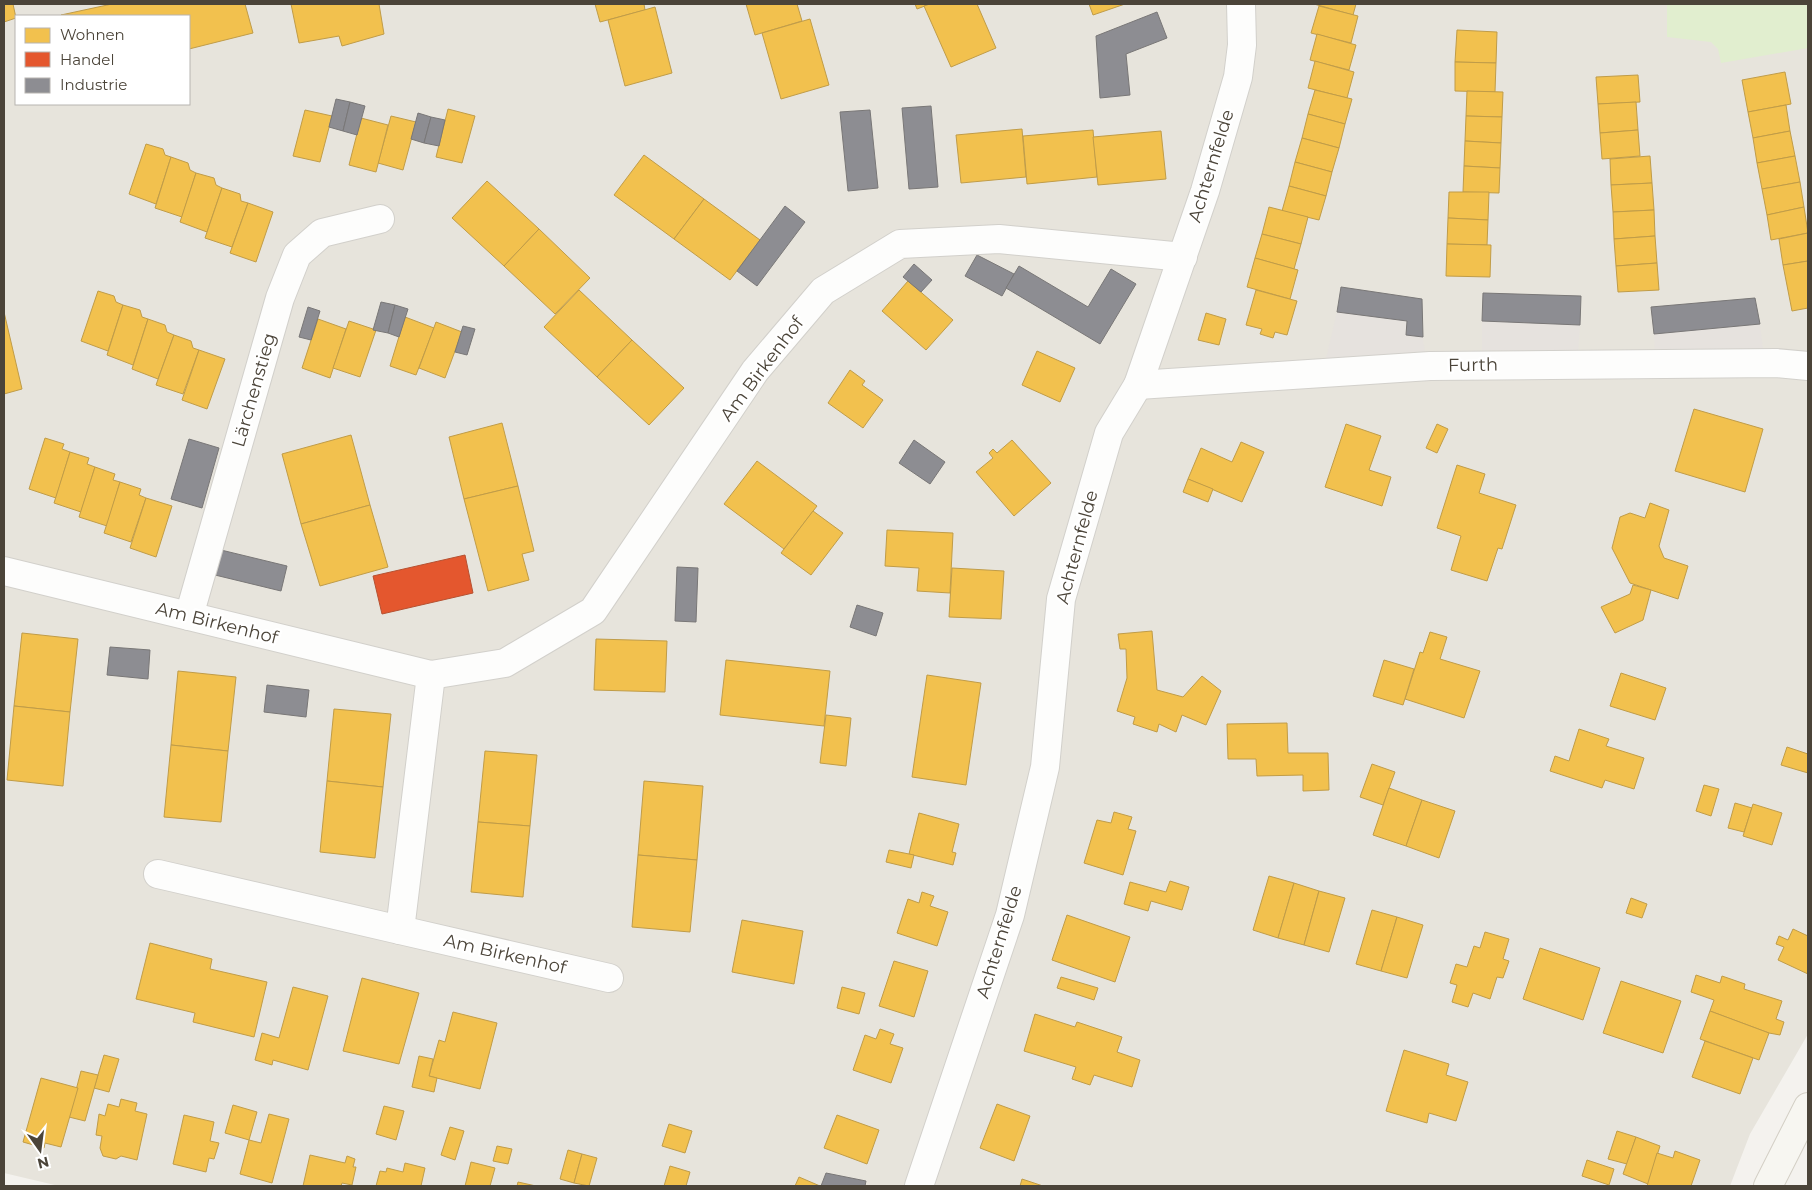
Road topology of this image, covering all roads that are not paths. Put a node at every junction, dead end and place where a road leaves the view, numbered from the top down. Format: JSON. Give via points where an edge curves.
{"nodes":[{"id":1,"x":1241,"y":4,"type":"edge"},
{"id":2,"x":380,"y":219,"type":"dead end"},
{"id":3,"x":1183,"y":257,"type":"junction"},
{"id":4,"x":1808,"y":366,"type":"edge"},
{"id":5,"x":1138,"y":385,"type":"junction"},
{"id":6,"x":4,"y":571,"type":"edge"},
{"id":7,"x":189,"y":616,"type":"junction"},
{"id":8,"x":431,"y":675,"type":"junction"},
{"id":9,"x":158,"y":874,"type":"dead end"},
{"id":10,"x":400,"y":930,"type":"junction"},
{"id":11,"x":610,"y":978,"type":"dead end"},
{"id":12,"x":1808,"y":1107,"type":"edge"},
{"id":13,"x":919,"y":1186,"type":"edge"},
{"id":14,"x":1768,"y":1186,"type":"edge"}],
"edges":[{"from":1,"to":3,"type":"street","name":"Achternfelde","via":[[1242,45],[1238,77]]},
{"from":2,"to":7,"type":"street","name":"Lärchenstieg","via":[[322,233],[297,255],[280,298]]},
{"from":3,"to":5,"type":"street","name":"Achternfelde"},
{"from":3,"to":8,"type":"street","name":"Am Birkenhof","via":[[999,239],[900,244],[823,291],[755,371],[593,611],[505,663]]},
{"from":4,"to":5,"type":"street","name":"Furth","via":[[1776,363],[1430,366]]},
{"from":5,"to":13,"type":"street","name":"Achternfelde","via":[[1109,433],[1061,599],[1044,767],[1010,914]]},
{"from":6,"to":7,"type":"street","name":"Am Birkenhof"},
{"from":7,"to":8,"type":"street","name":"Am Birkenhof"},
{"from":8,"to":10,"type":"street"},
{"from":9,"to":10,"type":"street","name":"Am Birkenhof"},
{"from":10,"to":11,"type":"street","name":"Am Birkenhof"},
{"from":12,"to":14,"type":"main road"}]}
